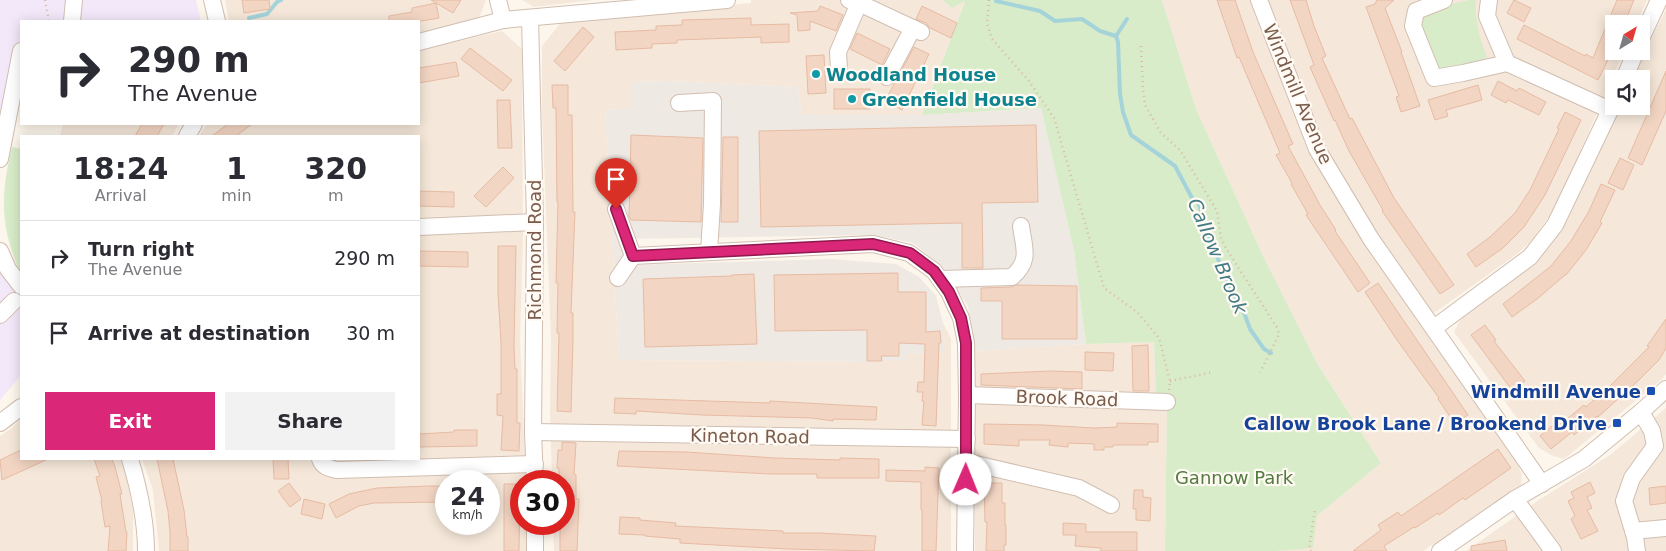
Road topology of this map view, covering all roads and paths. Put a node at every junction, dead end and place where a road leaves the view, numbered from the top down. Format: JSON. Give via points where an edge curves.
{"nodes":[{"id":1,"x":45,"y":0,"type":"edge"},
{"id":2,"x":74,"y":0,"type":"edge"},
{"id":3,"x":212,"y":0,"type":"edge"},
{"id":4,"x":498,"y":0,"type":"edge"},
{"id":5,"x":727,"y":0,"type":"edge"},
{"id":6,"x":989,"y":0,"type":"edge"},
{"id":7,"x":1259,"y":0,"type":"edge"},
{"id":8,"x":1444,"y":0,"type":"edge"},
{"id":9,"x":1489,"y":0,"type":"edge"},
{"id":10,"x":1658,"y":0,"type":"edge"},
{"id":11,"x":854,"y":1,"type":"edge"},
{"id":12,"x":674,"y":2,"type":"edge"},
{"id":13,"x":530,"y":18,"type":"junction"},
{"id":14,"x":1650,"y":18,"type":"edge"},
{"id":15,"x":49,"y":20,"type":"edge"},
{"id":16,"x":72,"y":20,"type":"edge"},
{"id":17,"x":216,"y":20,"type":"edge"},
{"id":18,"x":503,"y":20,"type":"junction"},
{"id":19,"x":420,"y":42,"type":"edge"},
{"id":20,"x":1141,"y":46,"type":"dead end"},
{"id":21,"x":20,"y":57,"type":"edge"},
{"id":22,"x":1507,"y":63,"type":"junction"},
{"id":23,"x":838,"y":69,"type":"dead end"},
{"id":24,"x":887,"y":77,"type":"dead end"},
{"id":25,"x":679,"y":103,"type":"dead end"},
{"id":26,"x":1605,"y":103,"type":"edge"},
{"id":27,"x":1608,"y":115,"type":"edge"},
{"id":28,"x":0,"y":159,"type":"edge"},
{"id":29,"x":616,"y":209,"type":"dead end"},
{"id":30,"x":535,"y":222,"type":"junction"},
{"id":31,"x":1021,"y":226,"type":"dead end"},
{"id":32,"x":420,"y":227,"type":"edge"},
{"id":33,"x":0,"y":251,"type":"edge"},
{"id":34,"x":709,"y":252,"type":"junction"},
{"id":35,"x":633,"y":256,"type":"junction"},
{"id":36,"x":618,"y":278,"type":"dead end"},
{"id":37,"x":940,"y":279,"type":"junction"},
{"id":38,"x":20,"y":285,"type":"edge"},
{"id":39,"x":14,"y":301,"type":"dead end"},
{"id":40,"x":0,"y":315,"type":"edge"},
{"id":41,"x":1434,"y":328,"type":"junction"},
{"id":42,"x":1213,"y":372,"type":"dead end"},
{"id":43,"x":1260,"y":372,"type":"dead end"},
{"id":44,"x":1170,"y":381,"type":"junction"},
{"id":45,"x":1666,"y":389,"type":"edge"},
{"id":46,"x":967,"y":395,"type":"junction"},
{"id":47,"x":1168,"y":402,"type":"joint"},
{"id":48,"x":20,"y":407,"type":"edge"},
{"id":49,"x":1641,"y":412,"type":"junction"},
{"id":50,"x":3,"y":416,"type":"edge"},
{"id":51,"x":534,"y":432,"type":"junction"},
{"id":52,"x":967,"y":439,"type":"junction"},
{"id":53,"x":130,"y":460,"type":"edge"},
{"id":54,"x":320,"y":460,"type":"edge"},
{"id":55,"x":967,"y":462,"type":"junction"},
{"id":56,"x":535,"y":464,"type":"junction"},
{"id":57,"x":535,"y":470,"type":"edge"},
{"id":58,"x":1542,"y":484,"type":"junction"},
{"id":59,"x":1515,"y":499,"type":"junction"},
{"id":60,"x":1111,"y":505,"type":"dead end"},
{"id":61,"x":1314,"y":509,"type":"dead end"},
{"id":62,"x":1666,"y":528,"type":"edge"},
{"id":63,"x":1633,"y":531,"type":"junction"},
{"id":64,"x":535,"y":535,"type":"edge"},
{"id":65,"x":146,"y":551,"type":"edge"},
{"id":66,"x":535,"y":551,"type":"edge"},
{"id":67,"x":965,"y":551,"type":"edge"},
{"id":68,"x":1311,"y":551,"type":"edge"},
{"id":69,"x":1440,"y":551,"type":"edge"},
{"id":70,"x":1553,"y":551,"type":"edge"},
{"id":71,"x":1637,"y":551,"type":"edge"}],
"edges":[{"from":1,"to":15,"type":"path"},
{"from":2,"to":16,"type":"street"},
{"from":3,"to":17,"type":"street"},
{"from":4,"to":18,"type":"street"},
{"from":5,"to":12,"type":"street"},
{"from":6,"to":44,"type":"path","via":[[987,24],[992,39],[1029,81],[1054,118],[1104,288],[1137,312],[1159,338]]},
{"from":7,"to":41,"type":"street","name":"Windmill Avenue","via":[[1317,149],[1371,239]]},
{"from":8,"to":22,"type":"street","via":[[1416,10],[1413,26],[1434,78]]},
{"from":9,"to":22,"type":"street","via":[[1487,16]]},
{"from":10,"to":14,"type":"street"},
{"from":11,"to":23,"type":"street","via":[[838,52]]},
{"from":11,"to":24,"type":"street","via":[[917,30]]},
{"from":12,"to":13,"type":"street"},
{"from":13,"to":18,"type":"street"},
{"from":13,"to":30,"type":"street","name":"Richmond Road"},
{"from":18,"to":19,"type":"street"},
{"from":20,"to":43,"type":"path","via":[[1145,105],[1161,133],[1180,150],[1217,211],[1221,238],[1227,250],[1279,333]]},
{"from":21,"to":28,"type":"street"},
{"from":22,"to":26,"type":"street"},
{"from":25,"to":34,"type":"street","via":[[713,101]]},
{"from":27,"to":41,"type":"street","via":[[1555,225],[1539,248]]},
{"from":29,"to":35,"type":"street"},
{"from":30,"to":32,"type":"street"},
{"from":30,"to":51,"type":"street","name":"Richmond Road"},
{"from":31,"to":37,"type":"street","via":[[1026,260],[1012,277]]},
{"from":33,"to":38,"type":"street"},
{"from":34,"to":35,"type":"street"},
{"from":34,"to":37,"type":"street","via":[[873,244],[910,253]]},
{"from":35,"to":36,"type":"street"},
{"from":37,"to":46,"type":"street","via":[[961,318],[966,343]]},
{"from":39,"to":40,"type":"street"},
{"from":41,"to":58,"type":"street","name":"Windmill Avenue"},
{"from":42,"to":44,"type":"path"},
{"from":44,"to":47,"type":"path"},
{"from":45,"to":49,"type":"street"},
{"from":46,"to":47,"type":"street","name":"Brook Road"},
{"from":46,"to":52,"type":"street"},
{"from":48,"to":50,"type":"street"},
{"from":49,"to":58,"type":"street","via":[[1584,458]]},
{"from":49,"to":63,"type":"street","via":[[1652,431],[1655,446],[1618,502]]},
{"from":51,"to":52,"type":"street","name":"Kineton Road"},
{"from":51,"to":56,"type":"street","name":"Richmond Road"},
{"from":52,"to":55,"type":"street"},
{"from":53,"to":65,"type":"street","via":[[146,528]]},
{"from":54,"to":56,"type":"street","via":[[327,468],[337,470]]},
{"from":55,"to":60,"type":"street","via":[[1079,488]]},
{"from":55,"to":67,"type":"street"},
{"from":56,"to":57,"type":"street","name":"Richmond Road"},
{"from":58,"to":59,"type":"street"},
{"from":59,"to":69,"type":"street"},
{"from":59,"to":70,"type":"street"},
{"from":61,"to":68,"type":"path"},
{"from":62,"to":63,"type":"street"},
{"from":63,"to":71,"type":"street"},
{"from":64,"to":66,"type":"street"}]}
